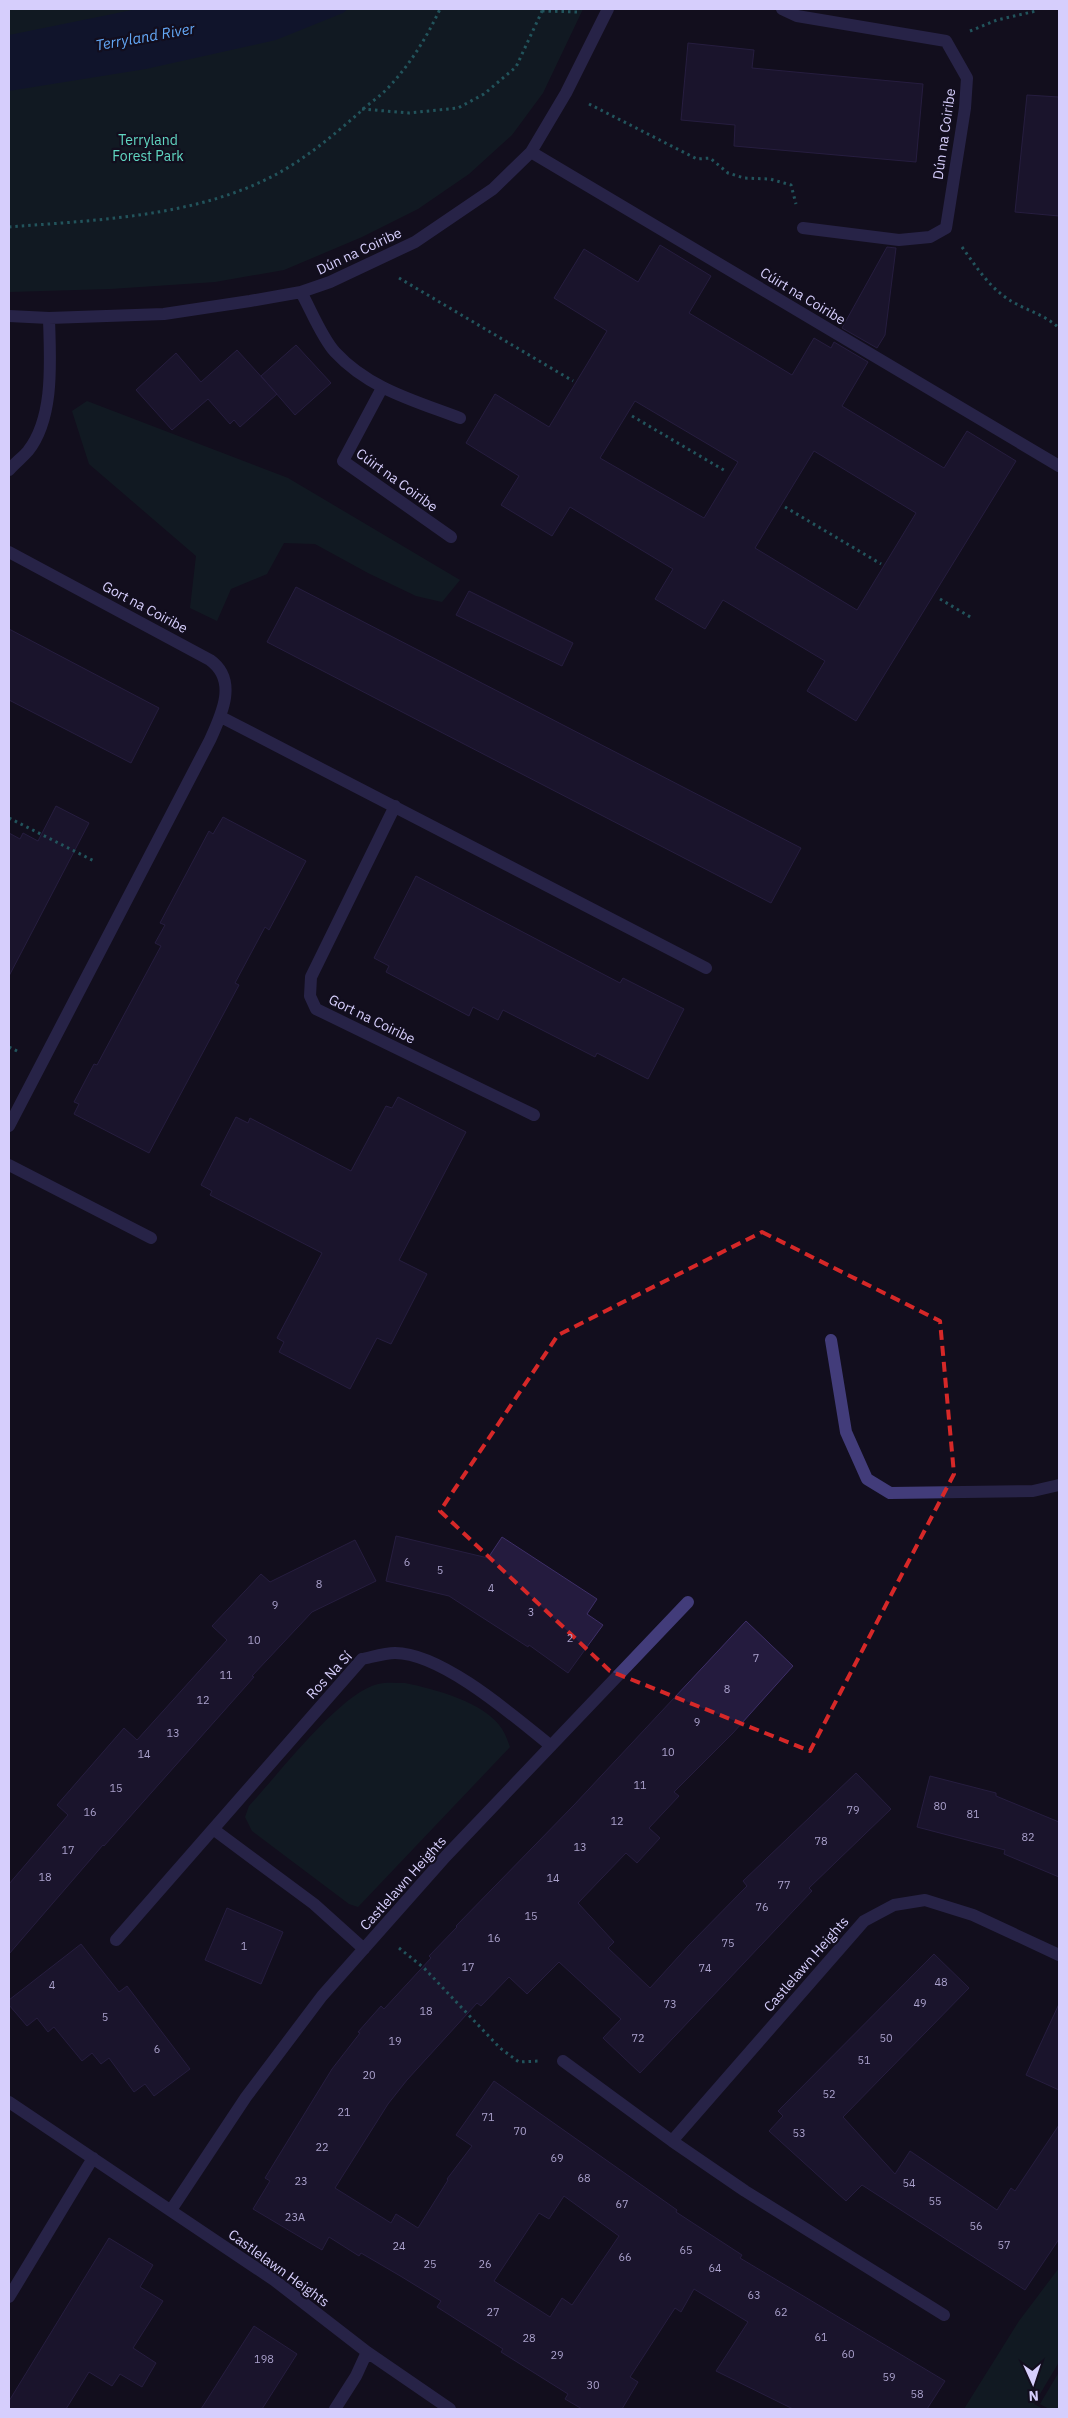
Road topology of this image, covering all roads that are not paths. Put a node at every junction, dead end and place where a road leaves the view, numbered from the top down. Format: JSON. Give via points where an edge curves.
{"nodes":[{"id":1,"x":782,"y":9,"type":"edge"},
{"id":2,"x":607,"y":11,"type":"edge"},
{"id":3,"x":531,"y":152,"type":"junction"},
{"id":4,"x":803,"y":228,"type":"road end"},
{"id":5,"x":301,"y":292,"type":"junction"},
{"id":6,"x":9,"y":316,"type":"edge"},
{"id":7,"x":49,"y":318,"type":"junction"},
{"id":8,"x":382,"y":388,"type":"junction"},
{"id":9,"x":460,"y":418,"type":"dead end"},
{"id":10,"x":1059,"y":466,"type":"edge"},
{"id":11,"x":9,"y":470,"type":"edge"},
{"id":12,"x":451,"y":537,"type":"dead end"},
{"id":13,"x":9,"y":552,"type":"edge"},
{"id":14,"x":221,"y":717,"type":"junction"},
{"id":15,"x":395,"y":806,"type":"junction"},
{"id":16,"x":706,"y":968,"type":"dead end"},
{"id":17,"x":534,"y":1115,"type":"dead end"},
{"id":18,"x":9,"y":1126,"type":"edge"},
{"id":19,"x":9,"y":1165,"type":"edge"},
{"id":20,"x":151,"y":1238,"type":"dead end"},
{"id":21,"x":831,"y":1340,"type":"dead end"},
{"id":22,"x":1059,"y":1485,"type":"edge"},
{"id":23,"x":688,"y":1602,"type":"dead end"},
{"id":24,"x":551,"y":1746,"type":"junction"},
{"id":25,"x":213,"y":1829,"type":"junction"},
{"id":26,"x":116,"y":1940,"type":"dead end"},
{"id":27,"x":366,"y":1947,"type":"junction"},
{"id":28,"x":1059,"y":1955,"type":"edge"},
{"id":29,"x":563,"y":2061,"type":"road end"},
{"id":30,"x":9,"y":2102,"type":"edge"},
{"id":31,"x":672,"y":2141,"type":"junction"},
{"id":32,"x":93,"y":2158,"type":"junction"},
{"id":33,"x":170,"y":2210,"type":"junction"},
{"id":34,"x":9,"y":2297,"type":"edge"},
{"id":35,"x":944,"y":2315,"type":"dead end"},
{"id":36,"x":367,"y":2352,"type":"junction"},
{"id":37,"x":335,"y":2409,"type":"edge"},
{"id":38,"x":450,"y":2409,"type":"edge"}],
"edges":[{"from":1,"to":4,"type":"street","name":"Dún na Coiribe","via":[[797,16],[946,41],[966,78],[965,108],[946,228],[930,237],[899,240]]},
{"from":2,"to":3,"type":"street","name":"Dún na Coiribe","via":[[566,93]]},
{"from":3,"to":5,"type":"street","name":"Dún na Coiribe","via":[[485,194],[415,242]]},
{"from":3,"to":10,"type":"street","name":"Cúirt na Coiribe"},
{"from":5,"to":7,"type":"street","name":"Dún na Coiribe","via":[[164,314]]},
{"from":5,"to":8,"type":"street","via":[[334,351],[359,374]]},
{"from":6,"to":7,"type":"street","name":"Dún na Coiribe"},
{"from":7,"to":11,"type":"street","via":[[50,368],[46,413],[29,450]]},
{"from":8,"to":9,"type":"street"},
{"from":8,"to":12,"type":"street","name":"Cúirt na Coiribe","via":[[343,461]]},
{"from":13,"to":14,"type":"street","name":"Gort na Coiribe","via":[[148,624],[220,667],[225,678]]},
{"from":14,"to":15,"type":"street"},
{"from":14,"to":18,"type":"street","name":"Gort na Coiribe"},
{"from":15,"to":16,"type":"street"},
{"from":15,"to":17,"type":"street","name":"Gort na Coiribe","via":[[311,977],[310,996],[316,1009]]},
{"from":19,"to":20,"type":"street"},
{"from":21,"to":22,"type":"street","via":[[846,1432],[867,1479],[890,1493],[1033,1491]]},
{"from":23,"to":24,"type":"street","name":"Castlelawn Heights"},
{"from":24,"to":25,"type":"street","name":"Ros Na Sí","via":[[484,1692],[425,1660],[396,1653],[362,1659]]},
{"from":24,"to":27,"type":"street","name":"Castlelawn Heights","via":[[446,1856]]},
{"from":25,"to":26,"type":"street","name":"Ros Na Sí"},
{"from":25,"to":27,"type":"street"},
{"from":27,"to":33,"type":"street","name":"Castlelawn Heights","via":[[322,1996],[246,2097]]},
{"from":28,"to":31,"type":"street","name":"Castlelawn Heights","via":[[973,1915],[925,1900],[894,1905],[864,1921]]},
{"from":29,"to":31,"type":"street"},
{"from":30,"to":32,"type":"street","name":"Castlelawn Heights"},
{"from":31,"to":35,"type":"street","via":[[745,2191]]},
{"from":32,"to":33,"type":"street","name":"Castlelawn Heights"},
{"from":32,"to":34,"type":"street"},
{"from":33,"to":36,"type":"street","name":"Castlelawn Heights","via":[[274,2280]]},
{"from":36,"to":37,"type":"street"},
{"from":36,"to":38,"type":"street","name":"Castlelawn Heights"}]}
